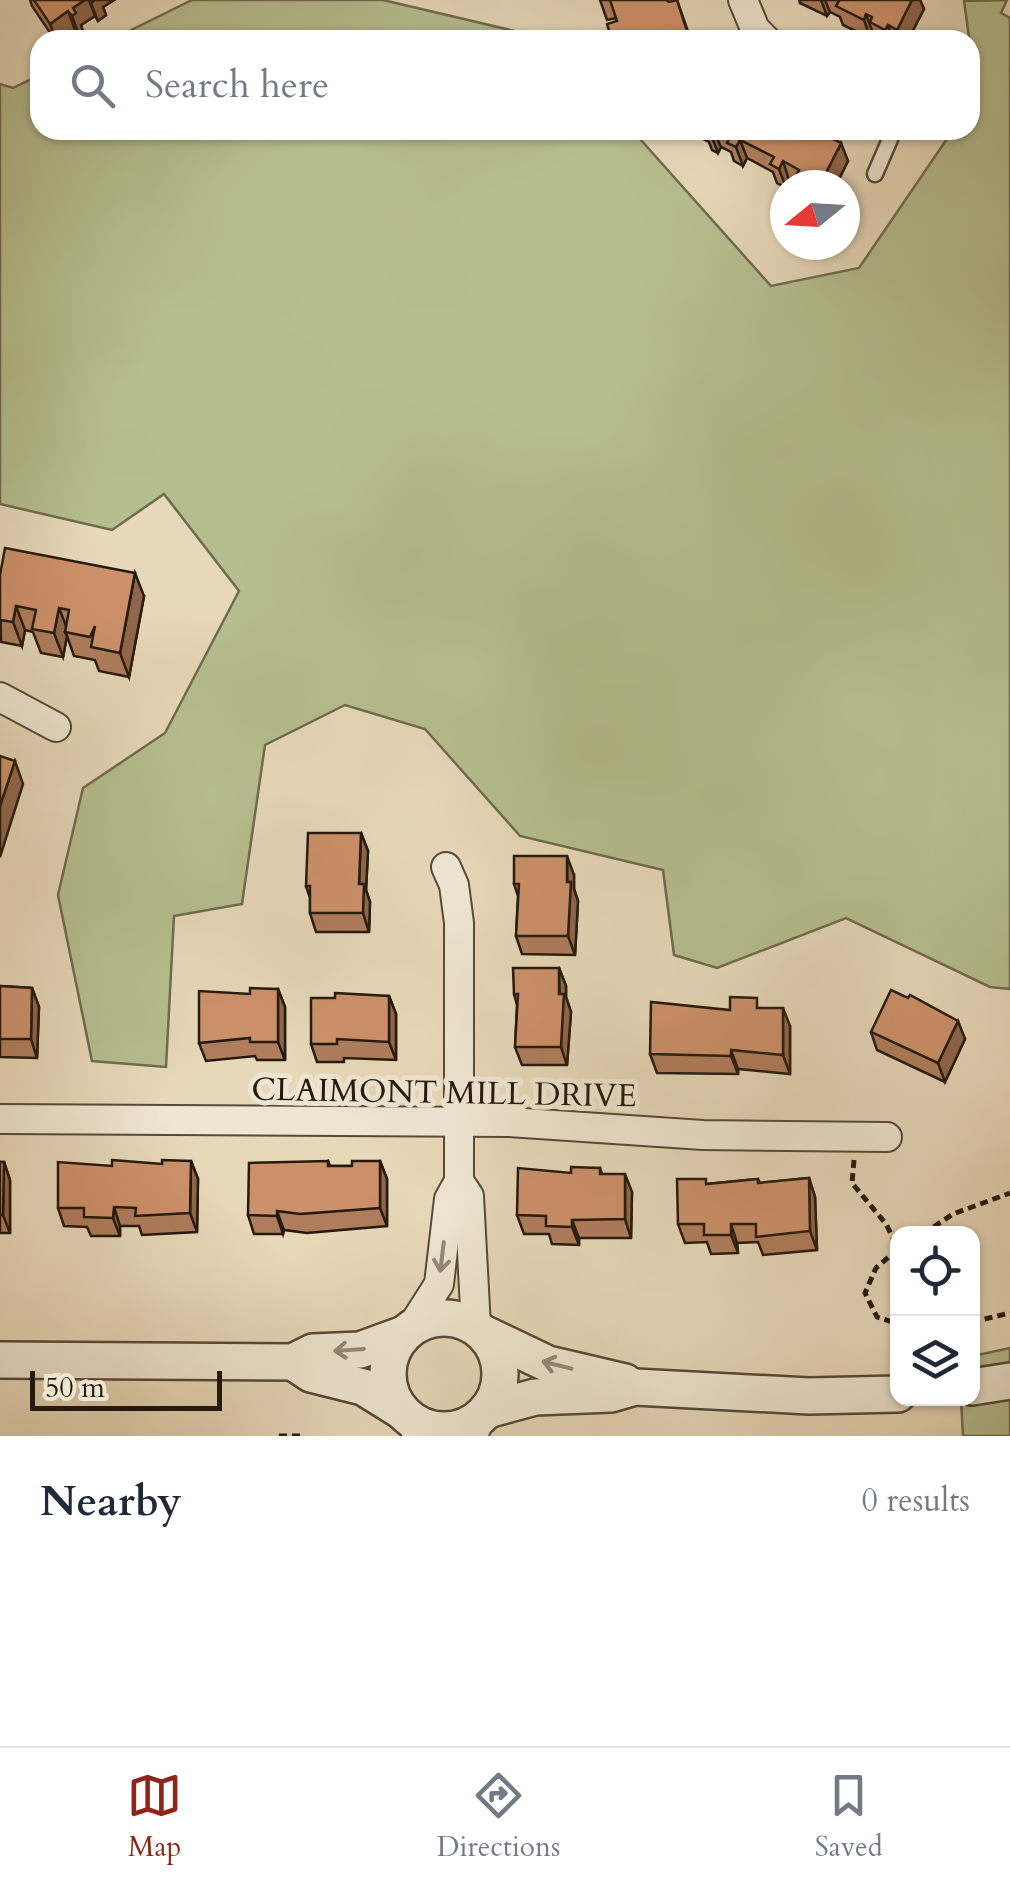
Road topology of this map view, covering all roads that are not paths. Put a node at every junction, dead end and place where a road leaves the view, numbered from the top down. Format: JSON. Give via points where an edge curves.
{"nodes":[{"id":1,"x":744,"y":0,"type":"edge"},
{"id":2,"x":756,"y":30,"type":"edge"},
{"id":3,"x":890,"y":140,"type":"edge"},
{"id":4,"x":875,"y":174,"type":"dead end"},
{"id":5,"x":0,"y":697,"type":"edge"},
{"id":6,"x":56,"y":728,"type":"dead end"},
{"id":7,"x":446,"y":867,"type":"dead end"},
{"id":8,"x":0,"y":1119,"type":"edge"},
{"id":9,"x":456,"y":1122,"type":"junction"},
{"id":10,"x":888,"y":1137,"type":"dead end"},
{"id":11,"x":459,"y":1181,"type":"junction"},
{"id":12,"x":479,"y":1330,"type":"junction"},
{"id":13,"x":407,"y":1331,"type":"junction"},
{"id":14,"x":0,"y":1360,"type":"edge"},
{"id":15,"x":293,"y":1362,"type":"junction"},
{"id":16,"x":1010,"y":1381,"type":"edge"},
{"id":17,"x":635,"y":1387,"type":"junction"},
{"id":18,"x":980,"y":1387,"type":"edge"},
{"id":19,"x":890,"y":1394,"type":"edge"},
{"id":20,"x":480,"y":1421,"type":"edge"},
{"id":21,"x":410,"y":1422,"type":"edge"}],
"edges":[{"from":1,"to":2,"type":"street"},
{"from":3,"to":4,"type":"lane"},
{"from":5,"to":6,"type":"street"},
{"from":7,"to":9,"type":"street","via":[[459,923]]},
{"from":8,"to":9,"type":"street","name":"CLAIMONT MILL DRIVE"},
{"from":9,"to":10,"type":"street","name":"CLAIMONT MILL DRIVE"},
{"from":9,"to":11,"type":"street"},
{"from":11,"to":12,"type":"street","via":[[470,1196]]},
{"from":11,"to":13,"type":"street","one_way":true,"via":[[449,1198],[439,1284]]},
{"from":12,"to":13,"type":"street","via":[[450,1318]]},
{"from":17,"to":12,"type":"street","one_way":true,"via":[[614,1376],[548,1364]]},
{"from":12,"to":20,"type":"street","via":[[493,1346],[500,1380]]},
{"from":13,"to":15,"type":"street","one_way":true,"via":[[360,1350],[312,1352]]},
{"from":13,"to":21,"type":"street","via":[[390,1357],[388,1385]]},
{"from":14,"to":15,"type":"street"},
{"from":15,"to":21,"type":"street","via":[[311,1374],[363,1387]]},
{"from":16,"to":18,"type":"street"},
{"from":17,"to":19,"type":"street"},
{"from":17,"to":20,"type":"street","via":[[535,1397]]},
{"from":20,"to":21,"type":"street","via":[[454,1430]]}]}
